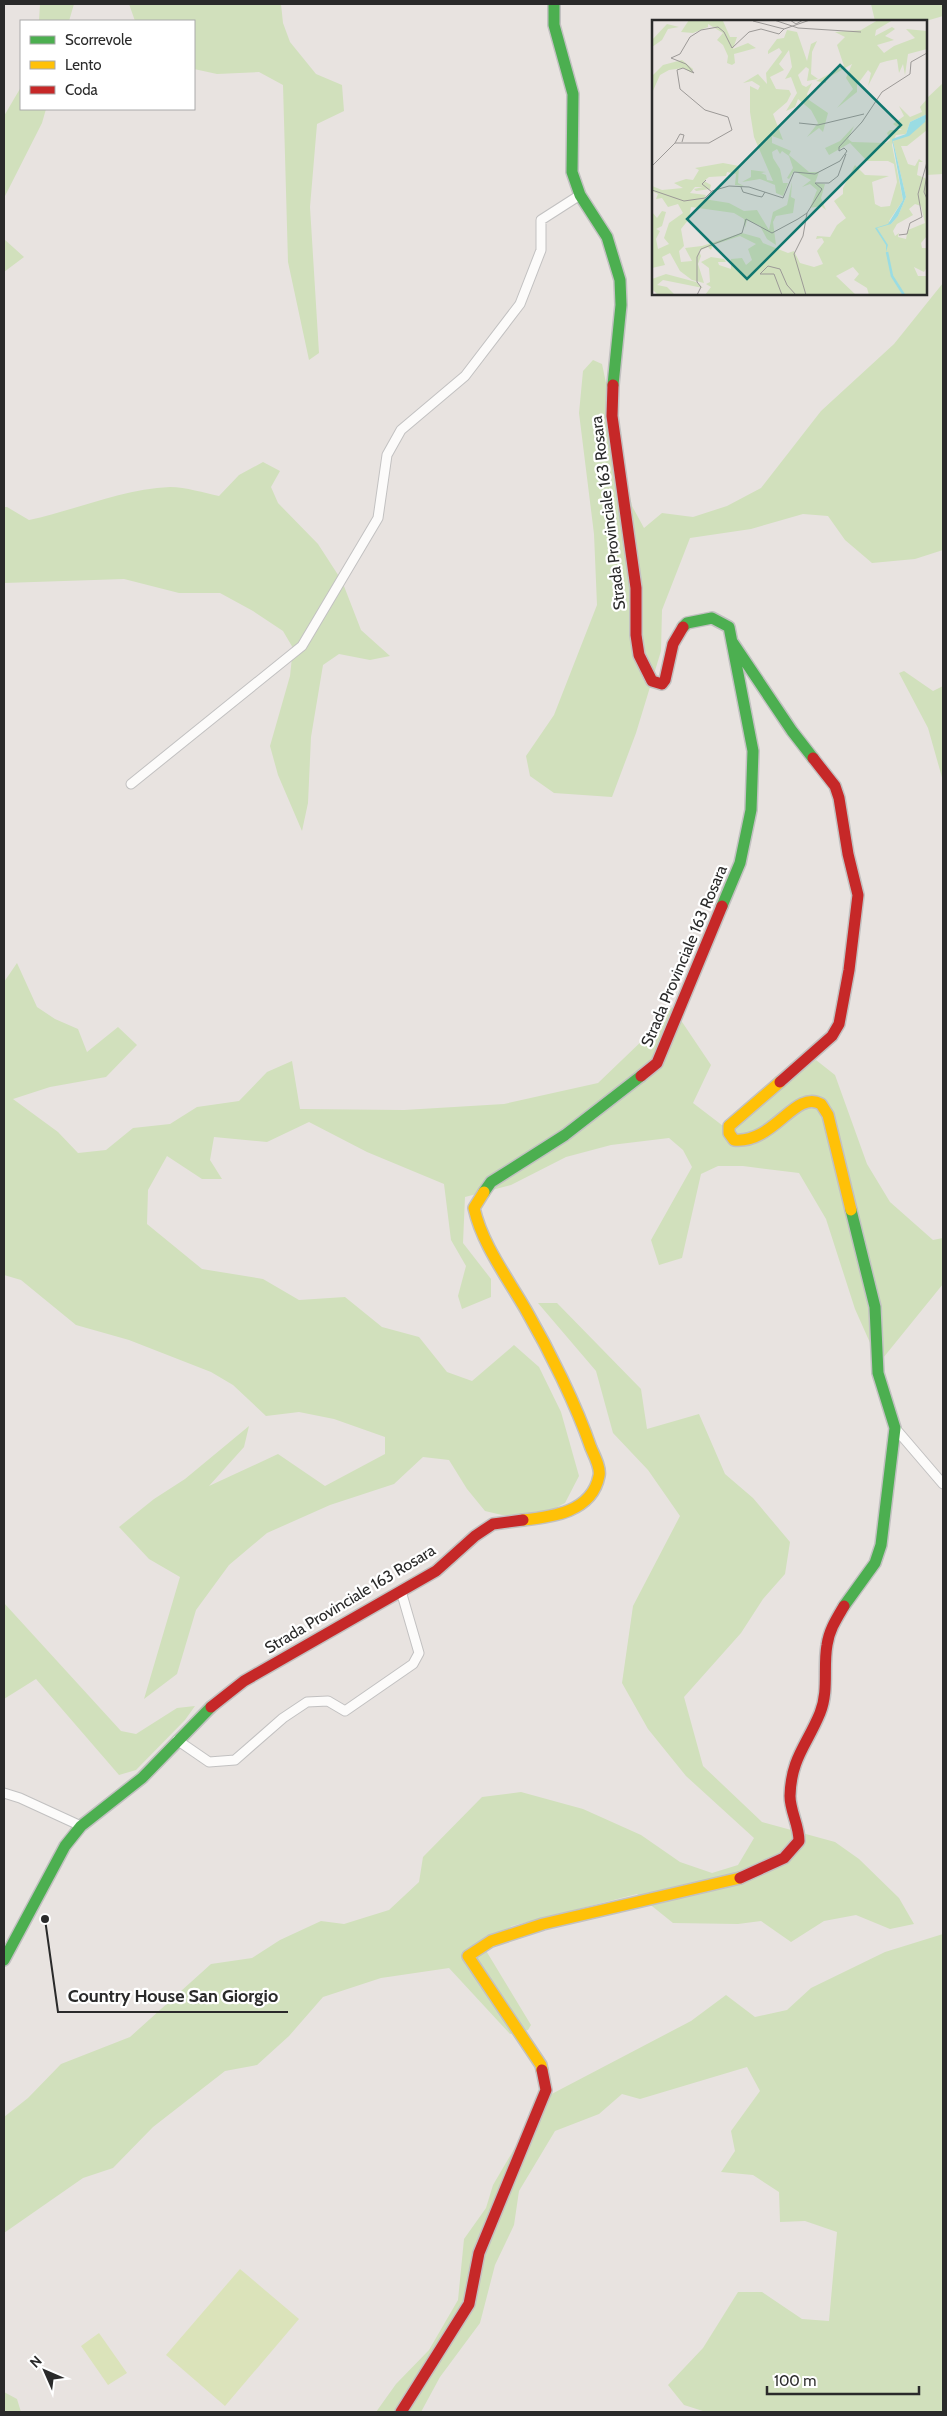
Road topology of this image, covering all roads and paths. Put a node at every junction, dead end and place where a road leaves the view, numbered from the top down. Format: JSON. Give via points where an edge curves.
{"nodes":[{"id":1,"x":554,"y":4,"type":"edge"},
{"id":2,"x":580,"y":195,"type":"junction"},
{"id":3,"x":733,"y":643,"type":"junction"},
{"id":4,"x":131,"y":784,"type":"dead end"},
{"id":5,"x":895,"y":1428,"type":"junction"},
{"id":6,"x":943,"y":1484,"type":"edge"},
{"id":7,"x":401,"y":1591,"type":"junction"},
{"id":8,"x":177,"y":1740,"type":"junction"},
{"id":9,"x":4,"y":1793,"type":"edge"},
{"id":10,"x":81,"y":1826,"type":"junction"},
{"id":11,"x":4,"y":1960,"type":"edge"},
{"id":12,"x":400,"y":2412,"type":"edge"}],
"edges":[{"from":1,"to":2,"type":"street","name":"Strada Provinciale 163 Rosara","via":[[554,25],[573,94],[572,172]]},
{"from":2,"to":3,"type":"street","name":"Strada Provinciale 163 Rosara","via":[[607,238],[620,280],[612,416],[636,588],[639,655],[652,681],[662,684],[670,666],[671,653],[686,623],[712,618],[729,627]]},
{"from":2,"to":4,"type":"street","via":[[541,220],[541,250],[520,304],[465,376],[401,430],[387,455],[378,518],[302,646]]},
{"from":3,"to":5,"type":"street","via":[[792,731],[835,786],[858,895],[839,1024],[826,1042],[729,1126],[729,1133],[734,1140],[749,1141],[806,1100],[818,1102],[826,1109],[875,1307],[878,1373]]},
{"from":3,"to":7,"type":"street","name":"Strada Provinciale 163 Rosara","via":[[753,751],[751,810],[740,863],[673,1029],[657,1062],[565,1135],[490,1182],[474,1208],[478,1226],[531,1319],[584,1428],[600,1474],[595,1490],[578,1506],[559,1516],[493,1524],[436,1571]]},
{"from":5,"to":6,"type":"street"},
{"from":5,"to":12,"type":"street","via":[[881,1545],[875,1563],[833,1625],[827,1644],[825,1693],[820,1713],[797,1756],[790,1798],[799,1829],[798,1841],[784,1858],[736,1880],[543,1924],[491,1941],[468,1956],[542,2064],[546,2090],[479,2253],[469,2304]]},
{"from":7,"to":8,"type":"street","name":"Strada Provinciale 163 Rosara","via":[[244,1681]]},
{"from":7,"to":8,"type":"street","via":[[419,1653],[413,1664],[372,1693],[345,1710],[328,1701],[307,1702],[283,1718],[236,1760],[210,1762]]},
{"from":8,"to":10,"type":"street","name":"Strada Provinciale 163 Rosara","via":[[142,1778]]},
{"from":9,"to":10,"type":"street"},
{"from":10,"to":11,"type":"street","name":"Strada Provinciale 163 Rosara","via":[[65,1846]]}]}
